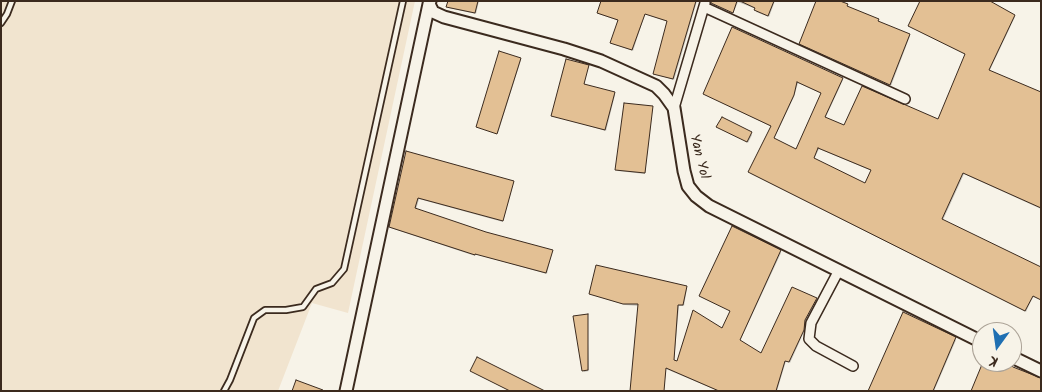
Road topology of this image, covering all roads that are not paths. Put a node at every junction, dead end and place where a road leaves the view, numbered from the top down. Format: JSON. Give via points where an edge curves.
{"nodes":[{"id":1,"x":12,"y":1,"type":"edge"},
{"id":2,"x":403,"y":1,"type":"edge"},
{"id":3,"x":429,"y":3,"type":"edge"},
{"id":4,"x":704,"y":4,"type":"edge"},
{"id":5,"x":1,"y":23,"type":"edge"},
{"id":6,"x":905,"y":100,"type":"dead end"},
{"id":7,"x":674,"y":108,"type":"junction"},
{"id":8,"x":839,"y":270,"type":"junction"},
{"id":9,"x":972,"y":337,"type":"edge"},
{"id":10,"x":1022,"y":362,"type":"edge"},
{"id":11,"x":853,"y":366,"type":"dead end"},
{"id":12,"x":1041,"y":371,"type":"edge"},
{"id":13,"x":224,"y":391,"type":"edge"},
{"id":14,"x":346,"y":391,"type":"edge"}],
"edges":[{"from":1,"to":5,"type":"lane"},
{"from":2,"to":13,"type":"lane","via":[[344,269],[332,283],[316,289],[303,307],[265,310],[254,318]]},
{"from":3,"to":7,"type":"street","name":"Yan Yol","via":[[433,12],[444,17],[601,61],[656,86]]},
{"from":3,"to":14,"type":"street"},
{"from":4,"to":6,"type":"street"},
{"from":4,"to":7,"type":"street"},
{"from":7,"to":8,"type":"street","name":"Yan Yol","via":[[684,171],[688,186],[696,196],[709,206]]},
{"from":8,"to":9,"type":"street","name":"Yan Yol"},
{"from":8,"to":11,"type":"street","via":[[811,323],[810,339],[816,346]]},
{"from":10,"to":12,"type":"street"}]}
